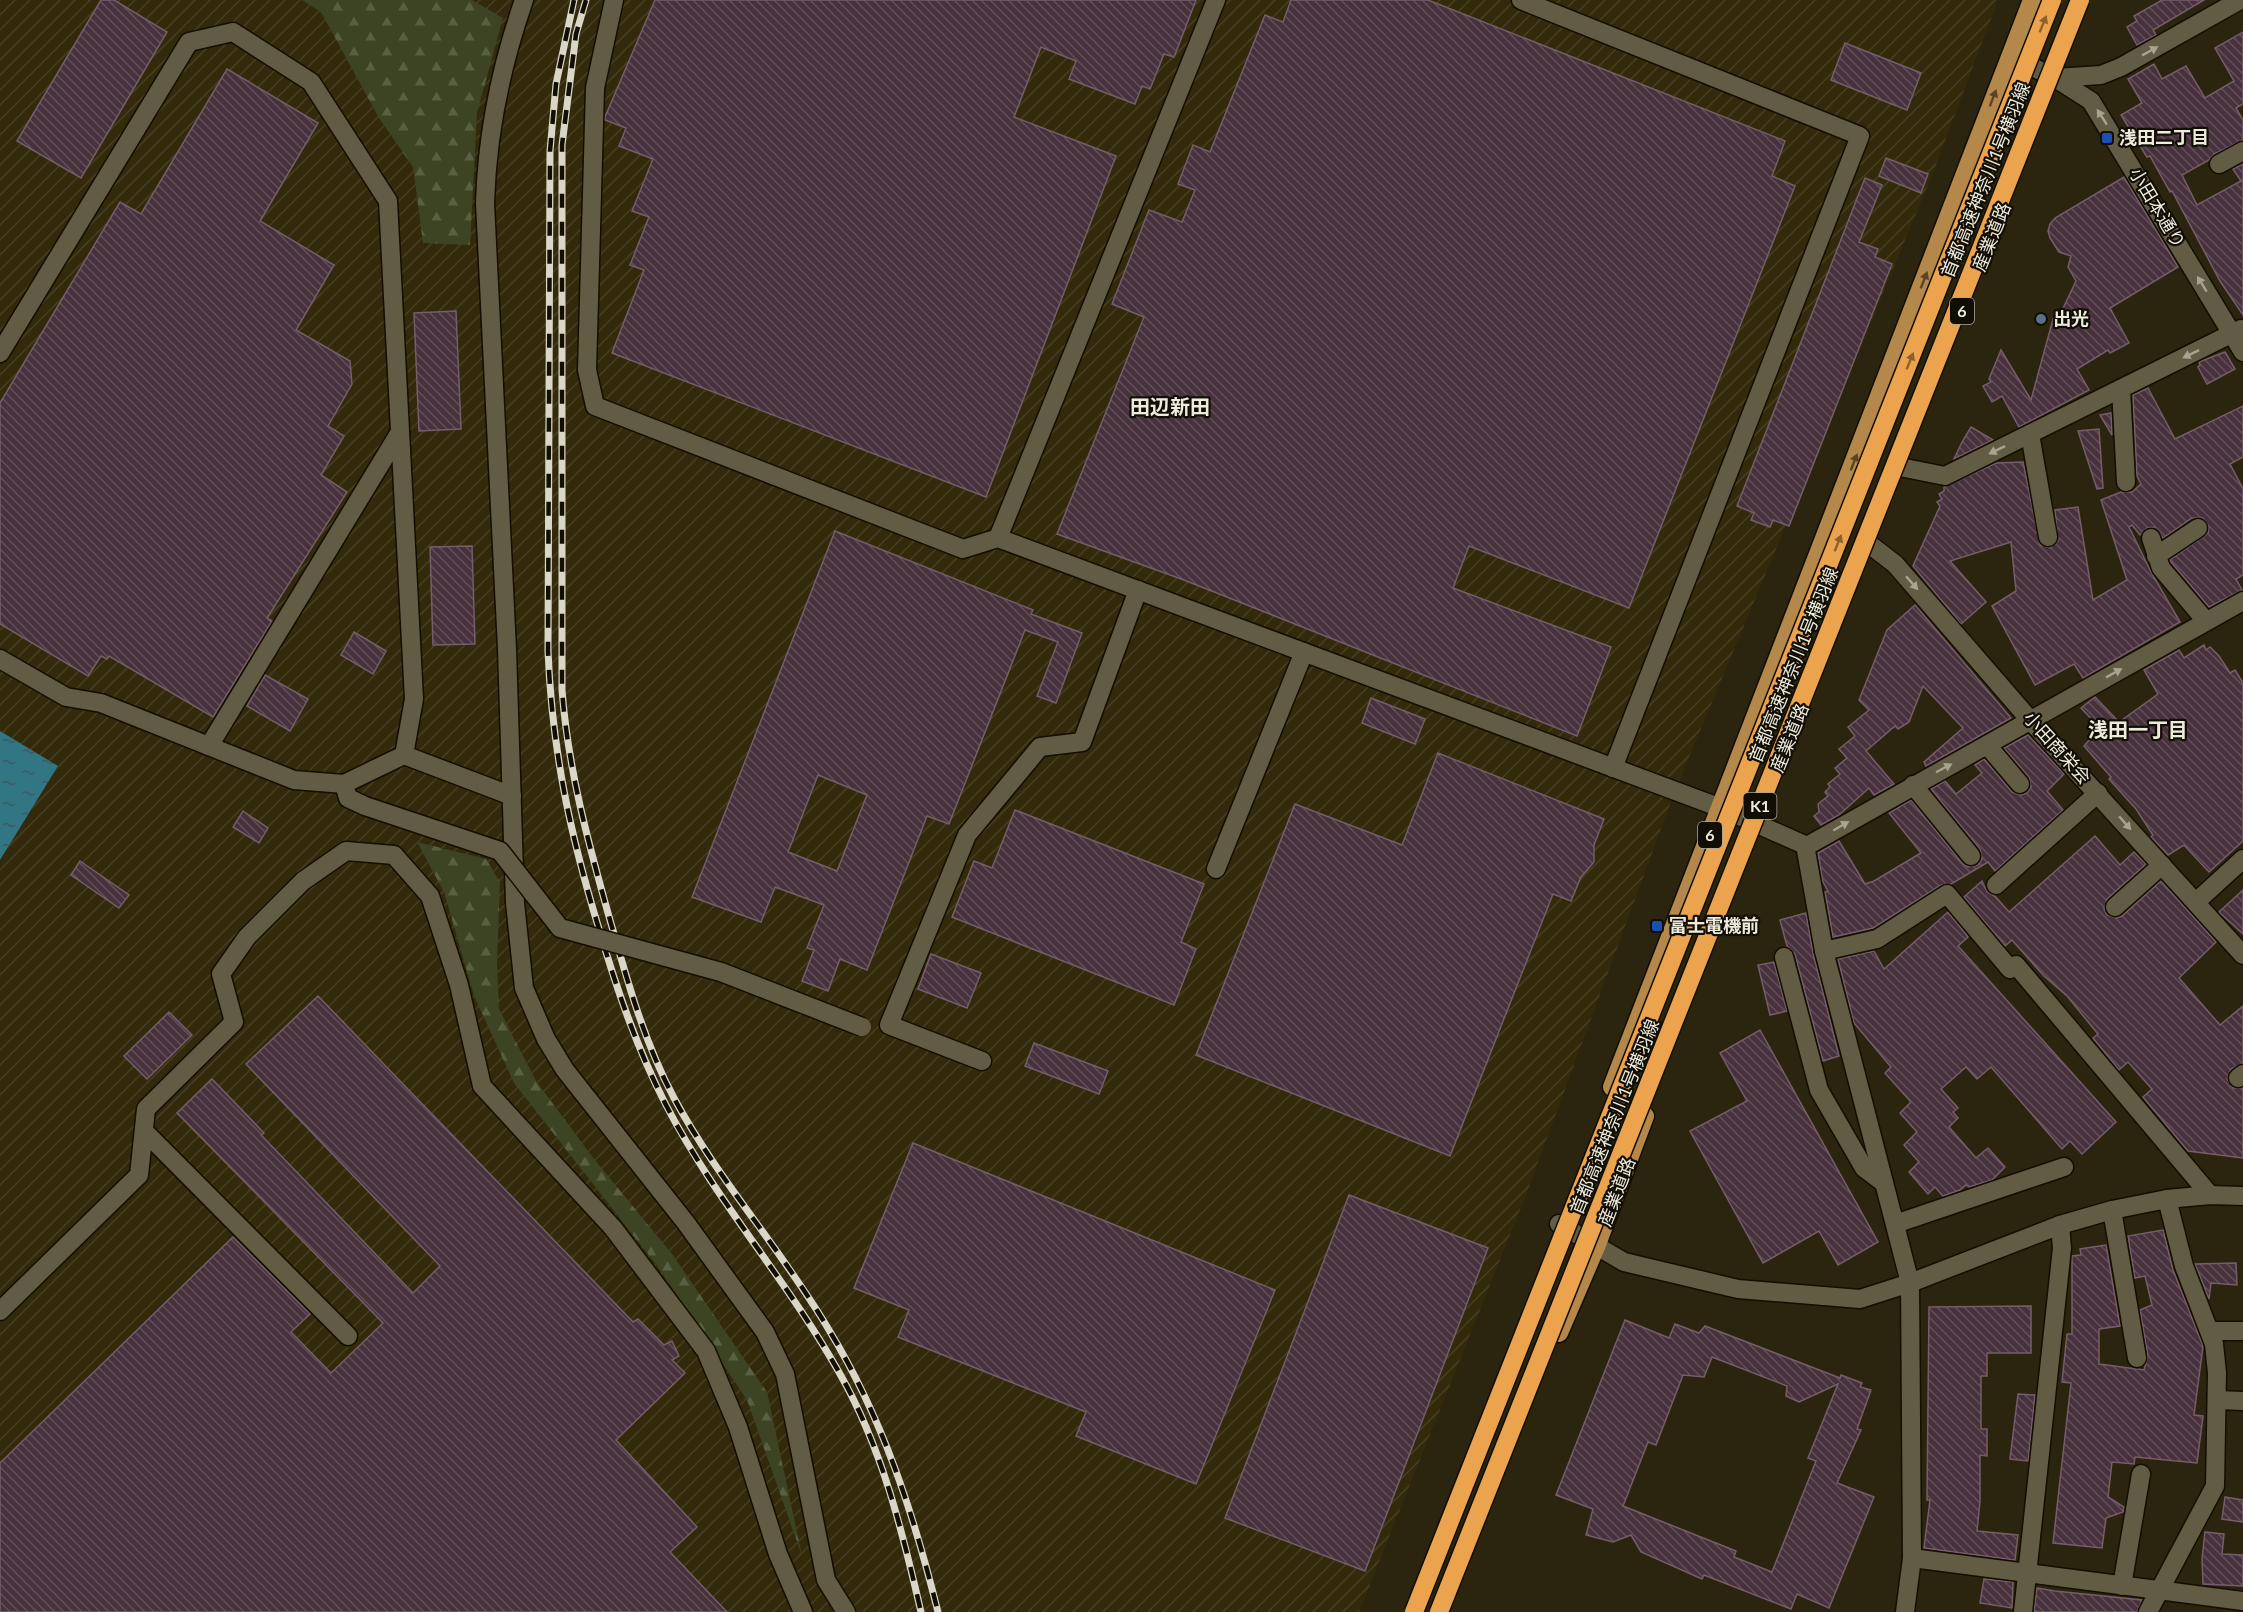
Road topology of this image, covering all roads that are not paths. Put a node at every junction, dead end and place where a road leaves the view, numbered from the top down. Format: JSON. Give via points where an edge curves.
{"nodes":[{"id":1,"x":614,"y":0,"type":"edge"},
{"id":2,"x":1216,"y":0,"type":"edge"},
{"id":3,"x":1521,"y":0,"type":"edge"},
{"id":4,"x":2032,"y":0,"type":"edge"},
{"id":5,"x":2052,"y":0,"type":"edge"},
{"id":6,"x":2080,"y":0,"type":"edge"},
{"id":7,"x":2086,"y":0,"type":"edge"},
{"id":8,"x":2240,"y":0,"type":"edge"},
{"id":9,"x":520,"y":1,"type":"edge"},
{"id":10,"x":2010,"y":56,"type":"junction"},
{"id":11,"x":2055,"y":78,"type":"junction"},
{"id":12,"x":2243,"y":151,"type":"edge"},
{"id":13,"x":2219,"y":164,"type":"dead end"},
{"id":14,"x":2237,"y":331,"type":"edge"},
{"id":15,"x":2243,"y":352,"type":"edge"},
{"id":16,"x":0,"y":353,"type":"edge"},
{"id":17,"x":2121,"y":389,"type":"junction"},
{"id":18,"x":400,"y":432,"type":"junction"},
{"id":19,"x":2030,"y":434,"type":"junction"},
{"id":20,"x":1900,"y":467,"type":"junction"},
{"id":21,"x":2126,"y":482,"type":"dead end"},
{"id":22,"x":2198,"y":528,"type":"dead end"},
{"id":23,"x":2048,"y":537,"type":"dead end"},
{"id":24,"x":998,"y":538,"type":"junction"},
{"id":25,"x":2151,"y":538,"type":"dead end"},
{"id":26,"x":1869,"y":544,"type":"junction"},
{"id":27,"x":2156,"y":556,"type":"junction"},
{"id":28,"x":1138,"y":590,"type":"junction"},
{"id":29,"x":2243,"y":601,"type":"edge"},
{"id":30,"x":2206,"y":621,"type":"junction"},
{"id":31,"x":1304,"y":652,"type":"junction"},
{"id":32,"x":0,"y":659,"type":"edge"},
{"id":33,"x":2030,"y":720,"type":"junction"},
{"id":34,"x":1987,"y":745,"type":"junction"},
{"id":35,"x":209,"y":746,"type":"junction"},
{"id":36,"x":404,"y":755,"type":"junction"},
{"id":37,"x":1613,"y":768,"type":"junction"},
{"id":38,"x":344,"y":784,"type":"junction"},
{"id":39,"x":2020,"y":784,"type":"dead end"},
{"id":40,"x":1913,"y":785,"type":"junction"},
{"id":41,"x":2098,"y":794,"type":"junction"},
{"id":42,"x":512,"y":796,"type":"junction"},
{"id":43,"x":1726,"y":810,"type":"junction"},
{"id":44,"x":1756,"y":823,"type":"junction"},
{"id":45,"x":1806,"y":845,"type":"junction"},
{"id":46,"x":1971,"y":856,"type":"dead end"},
{"id":47,"x":2243,"y":859,"type":"edge"},
{"id":48,"x":2162,"y":865,"type":"junction"},
{"id":49,"x":1216,"y":869,"type":"dead end"},
{"id":50,"x":1996,"y":885,"type":"dead end"},
{"id":51,"x":2196,"y":902,"type":"junction"},
{"id":52,"x":2115,"y":907,"type":"dead end"},
{"id":53,"x":1824,"y":951,"type":"junction"},
{"id":54,"x":2243,"y":955,"type":"edge"},
{"id":55,"x":1784,"y":957,"type":"dead end"},
{"id":56,"x":889,"y":1025,"type":"junction"},
{"id":57,"x":982,"y":1061,"type":"dead end"},
{"id":58,"x":144,"y":1131,"type":"junction"},
{"id":59,"x":2064,"y":1167,"type":"dead end"},
{"id":60,"x":1884,"y":1183,"type":"junction"},
{"id":61,"x":2210,"y":1195,"type":"junction"},
{"id":62,"x":2243,"y":1196,"type":"edge"},
{"id":63,"x":2168,"y":1199,"type":"junction"},
{"id":64,"x":2112,"y":1210,"type":"junction"},
{"id":65,"x":1559,"y":1224,"type":"junction"},
{"id":66,"x":1895,"y":1224,"type":"junction"},
{"id":67,"x":2060,"y":1225,"type":"junction"},
{"id":68,"x":1596,"y":1247,"type":"junction"},
{"id":69,"x":1910,"y":1283,"type":"junction"},
{"id":70,"x":0,"y":1311,"type":"edge"},
{"id":71,"x":2210,"y":1331,"type":"junction"},
{"id":72,"x":2243,"y":1331,"type":"edge"},
{"id":73,"x":348,"y":1336,"type":"dead end"},
{"id":74,"x":2137,"y":1358,"type":"dead end"},
{"id":75,"x":2217,"y":1400,"type":"junction"},
{"id":76,"x":2243,"y":1401,"type":"edge"},
{"id":77,"x":2140,"y":1474,"type":"dead end"},
{"id":78,"x":1912,"y":1558,"type":"junction"},
{"id":79,"x":2027,"y":1572,"type":"junction"},
{"id":80,"x":2122,"y":1586,"type":"junction"},
{"id":81,"x":2160,"y":1591,"type":"junction"},
{"id":82,"x":2243,"y":1601,"type":"edge"},
{"id":83,"x":802,"y":1609,"type":"edge"},
{"id":84,"x":846,"y":1612,"type":"edge"},
{"id":85,"x":1406,"y":1612,"type":"edge"},
{"id":86,"x":1414,"y":1612,"type":"edge"},
{"id":87,"x":1439,"y":1612,"type":"edge"},
{"id":88,"x":1445,"y":1612,"type":"edge"},
{"id":89,"x":1905,"y":1612,"type":"edge"},
{"id":90,"x":2023,"y":1612,"type":"edge"},
{"id":91,"x":2148,"y":1612,"type":"edge"}],
"edges":[{"from":1,"to":24,"type":"street","via":[[595,88],[587,370],[595,406],[963,549]]},
{"from":2,"to":24,"type":"street"},
{"from":3,"to":37,"type":"street","via":[[1860,136]]},
{"from":4,"to":10,"type":"main road","number":"6"},
{"from":86,"to":5,"type":"highway","name":"首都高速神奈川1号横羽線","number":"K1","one_way":true,"bridge":true},
{"from":6,"to":87,"type":"highway","name":"首都高速神奈川1号横羽線","number":"K1","bridge":true},
{"from":7,"to":11,"type":"main road","name":"産業道路","number":"6"},
{"from":11,"to":8,"type":"street","one_way":true,"via":[[2111,71]]},
{"from":9,"to":42,"type":"street","via":[[487,151],[485,203]]},
{"from":10,"to":11,"type":"street","name":"小田本通り"},
{"from":43,"to":10,"type":"main road","number":"6","one_way":true},
{"from":14,"to":11,"type":"street","name":"小田本通り","one_way":true,"via":[[2091,100]]},
{"from":11,"to":20,"type":"main road","name":"産業道路","number":"6"},
{"from":12,"to":13,"type":"street"},
{"from":14,"to":15,"type":"street","name":"小田本通り"},
{"from":14,"to":17,"type":"street","one_way":true},
{"from":16,"to":18,"type":"street","via":[[189,42],[233,32],[311,82],[388,201]]},
{"from":17,"to":19,"type":"street"},
{"from":17,"to":21,"type":"street"},
{"from":18,"to":35,"type":"street"},
{"from":18,"to":36,"type":"street","via":[[414,699]]},
{"from":19,"to":20,"type":"street","one_way":true,"via":[[1945,476]]},
{"from":19,"to":23,"type":"street"},
{"from":20,"to":26,"type":"main road","name":"産業道路","number":"6"},
{"from":22,"to":27,"type":"street"},
{"from":24,"to":28,"type":"street"},
{"from":25,"to":27,"type":"street"},
{"from":26,"to":33,"type":"street","name":"小田商栄会","one_way":true,"via":[[1895,564]]},
{"from":26,"to":44,"type":"main road","name":"産業道路","number":"6"},
{"from":27,"to":30,"type":"street","via":[[2161,568]]},
{"from":28,"to":31,"type":"street"},
{"from":28,"to":56,"type":"street","via":[[1082,742],[1040,747],[967,835]]},
{"from":29,"to":30,"type":"street"},
{"from":33,"to":30,"type":"street","one_way":true},
{"from":31,"to":37,"type":"street"},
{"from":31,"to":49,"type":"street"},
{"from":32,"to":35,"type":"street","via":[[66,697],[101,703]]},
{"from":33,"to":34,"type":"street"},
{"from":33,"to":41,"type":"street","name":"小田商栄会"},
{"from":34,"to":39,"type":"street"},
{"from":40,"to":34,"type":"street","one_way":true},
{"from":35,"to":38,"type":"street","via":[[294,780]]},
{"from":36,"to":38,"type":"street"},
{"from":36,"to":42,"type":"street"},
{"from":37,"to":43,"type":"street"},
{"from":38,"to":56,"type":"street","bridge":true,"via":[[348,798],[365,806],[500,851],[560,928],[722,972],[862,1027]]},
{"from":45,"to":40,"type":"street","one_way":true},
{"from":40,"to":46,"type":"street"},
{"from":41,"to":48,"type":"street","name":"小田商栄会","one_way":true},
{"from":41,"to":50,"type":"street"},
{"from":42,"to":84,"type":"street","via":[[520,959],[530,1004],[564,1070],[686,1223],[765,1332],[785,1374],[826,1580]]},
{"from":43,"to":44,"type":"street"},
{"from":43,"to":65,"type":"main road","number":"6"},
{"from":44,"to":45,"type":"street"},
{"from":44,"to":68,"type":"main road","name":"産業道路","number":"6"},
{"from":45,"to":53,"type":"street"},
{"from":47,"to":51,"type":"street"},
{"from":48,"to":51,"type":"street","name":"小田商栄会"},
{"from":48,"to":52,"type":"street"},
{"from":51,"to":54,"type":"street","name":"小田商栄会"},
{"from":53,"to":60,"type":"street"},
{"from":53,"to":61,"type":"street","via":[[1877,939],[1947,894],[2010,969],[2016,965]]},
{"from":55,"to":60,"type":"street","via":[[1819,1090],[1864,1168]]},
{"from":56,"to":57,"type":"street"},
{"from":58,"to":70,"type":"street","via":[[139,1175]]},
{"from":58,"to":73,"type":"street"},
{"from":58,"to":83,"type":"street","via":[[146,1109],[234,1022],[221,974],[247,937],[303,881],[346,851],[394,855],[430,897],[459,985],[482,1086],[613,1228],[706,1351],[738,1427],[778,1554]]},
{"from":59,"to":66,"type":"street"},
{"from":60,"to":66,"type":"street"},
{"from":61,"to":62,"type":"street"},
{"from":61,"to":63,"type":"street"},
{"from":63,"to":64,"type":"street"},
{"from":63,"to":71,"type":"street","via":[[2184,1266]]},
{"from":64,"to":67,"type":"street"},
{"from":64,"to":74,"type":"street"},
{"from":65,"to":68,"type":"street"},
{"from":65,"to":85,"type":"main road","number":"6"},
{"from":66,"to":69,"type":"street"},
{"from":67,"to":69,"type":"street"},
{"from":67,"to":79,"type":"street","via":[[2062,1248]]},
{"from":68,"to":69,"type":"street","via":[[1624,1262],[1738,1288],[1860,1299]]},
{"from":68,"to":88,"type":"main road","name":"産業道路","number":"6"},
{"from":69,"to":78,"type":"street"},
{"from":71,"to":72,"type":"street"},
{"from":71,"to":75,"type":"street"},
{"from":75,"to":76,"type":"street"},
{"from":75,"to":81,"type":"street","via":[[2215,1486]]},
{"from":77,"to":80,"type":"street"},
{"from":78,"to":79,"type":"street"},
{"from":78,"to":89,"type":"street"},
{"from":79,"to":80,"type":"street"},
{"from":79,"to":90,"type":"street"},
{"from":80,"to":81,"type":"street"},
{"from":81,"to":82,"type":"street"},
{"from":81,"to":91,"type":"street"}]}
